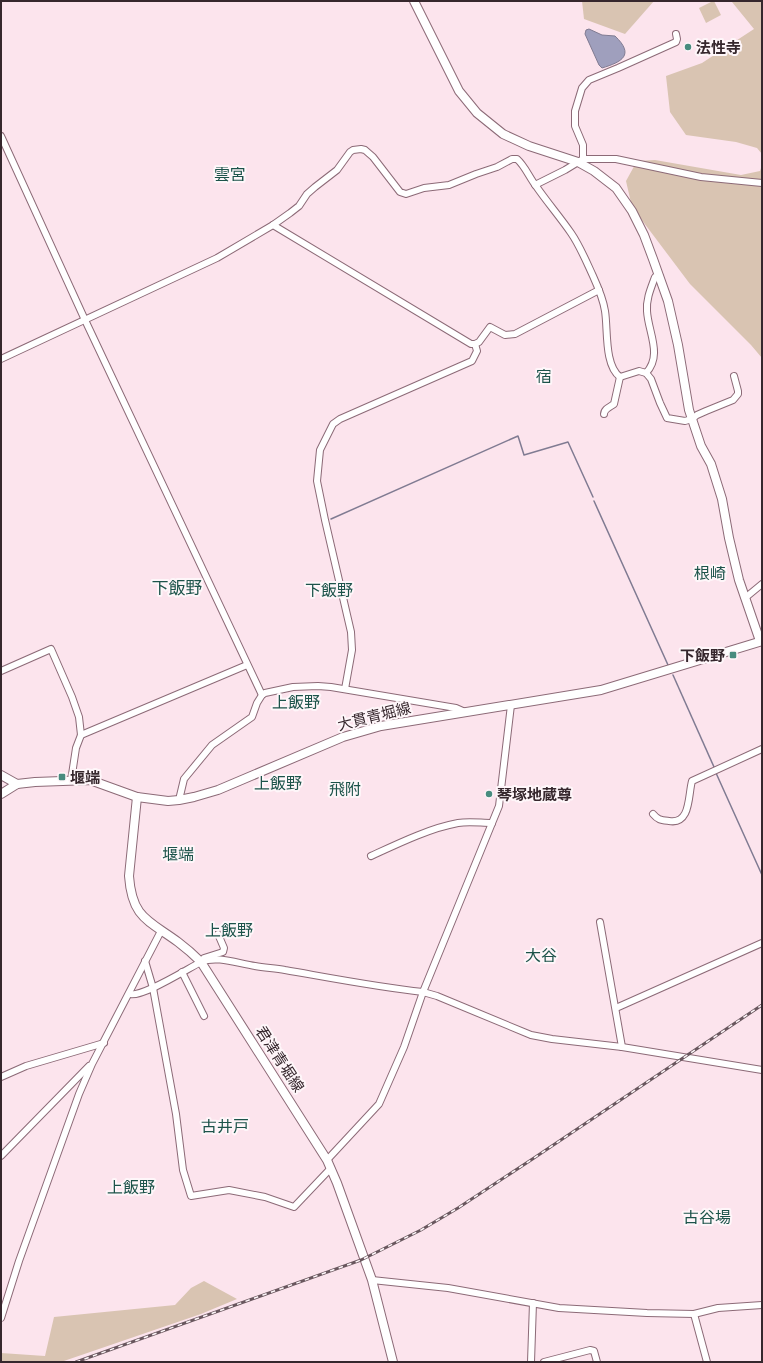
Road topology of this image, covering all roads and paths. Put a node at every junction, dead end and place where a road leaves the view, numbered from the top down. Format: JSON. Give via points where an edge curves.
{"nodes":[{"id":1,"x":414,"y":1,"type":"edge"},
{"id":2,"x":676,"y":34,"type":"dead end"},
{"id":3,"x":1,"y":136,"type":"edge"},
{"id":4,"x":580,"y":161,"type":"junction"},
{"id":5,"x":762,"y":183,"type":"edge"},
{"id":6,"x":535,"y":185,"type":"junction"},
{"id":7,"x":273,"y":225,"type":"junction"},
{"id":8,"x":660,"y":277,"type":"junction"},
{"id":9,"x":599,"y":290,"type":"junction"},
{"id":10,"x":85,"y":320,"type":"junction"},
{"id":11,"x":475,"y":344,"type":"junction"},
{"id":12,"x":1,"y":359,"type":"edge"},
{"id":13,"x":646,"y":373,"type":"junction"},
{"id":14,"x":734,"y":376,"type":"dead end"},
{"id":15,"x":620,"y":377,"type":"junction"},
{"id":16,"x":604,"y":414,"type":"dead end"},
{"id":17,"x":692,"y":420,"type":"junction"},
{"id":18,"x":762,"y":584,"type":"edge"},
{"id":19,"x":745,"y":598,"type":"junction"},
{"id":20,"x":761,"y":643,"type":"edge"},
{"id":21,"x":247,"y":665,"type":"junction"},
{"id":22,"x":1,"y":671,"type":"edge"},
{"id":23,"x":346,"y":689,"type":"junction"},
{"id":24,"x":262,"y":695,"type":"junction"},
{"id":25,"x":511,"y":705,"type":"junction"},
{"id":26,"x":465,"y":712,"type":"junction"},
{"id":27,"x":80,"y":734,"type":"junction"},
{"id":28,"x":762,"y":748,"type":"edge"},
{"id":29,"x":1,"y":775,"type":"edge"},
{"id":30,"x":71,"y":781,"type":"junction"},
{"id":31,"x":18,"y":784,"type":"junction"},
{"id":32,"x":1,"y":794,"type":"edge"},
{"id":33,"x":137,"y":797,"type":"junction"},
{"id":34,"x":179,"y":800,"type":"junction"},
{"id":35,"x":653,"y":814,"type":"dead end"},
{"id":36,"x":492,"y":823,"type":"junction"},
{"id":37,"x":371,"y":856,"type":"dead end"},
{"id":38,"x":600,"y":922,"type":"dead end"},
{"id":39,"x":161,"y":931,"type":"junction"},
{"id":40,"x":218,"y":934,"type":"dead end"},
{"id":41,"x":762,"y":943,"type":"edge"},
{"id":42,"x":145,"y":961,"type":"junction"},
{"id":43,"x":200,"y":961,"type":"junction"},
{"id":44,"x":182,"y":972,"type":"junction"},
{"id":45,"x":153,"y":988,"type":"junction"},
{"id":46,"x":424,"y":992,"type":"junction"},
{"id":47,"x":129,"y":994,"type":"junction"},
{"id":48,"x":616,"y":1008,"type":"junction"},
{"id":49,"x":204,"y":1016,"type":"dead end"},
{"id":50,"x":104,"y":1042,"type":"junction"},
{"id":51,"x":622,"y":1047,"type":"junction"},
{"id":52,"x":92,"y":1064,"type":"junction"},
{"id":53,"x":762,"y":1070,"type":"edge"},
{"id":54,"x":1,"y":1077,"type":"edge"},
{"id":55,"x":1,"y":1156,"type":"edge"},
{"id":56,"x":327,"y":1160,"type":"junction"},
{"id":57,"x":331,"y":1168,"type":"junction"},
{"id":58,"x":372,"y":1280,"type":"junction"},
{"id":59,"x":533,"y":1303,"type":"junction"},
{"id":60,"x":762,"y":1304,"type":"edge"},
{"id":61,"x":694,"y":1314,"type":"junction"},
{"id":62,"x":1,"y":1318,"type":"edge"},
{"id":63,"x":553,"y":1361,"type":"edge"},
{"id":64,"x":393,"y":1362,"type":"edge"},
{"id":65,"x":531,"y":1362,"type":"edge"},
{"id":66,"x":544,"y":1362,"type":"edge"},
{"id":67,"x":597,"y":1362,"type":"edge"},
{"id":68,"x":708,"y":1362,"type":"edge"}],
"edges":[{"from":1,"to":4,"type":"main road","via":[[459,91],[488,124],[515,140]]},
{"from":2,"to":4,"type":"street","via":[[676,42],[589,80],[582,88],[575,111],[575,126],[583,145]]},
{"from":3,"to":10,"type":"street"},
{"from":4,"to":5,"type":"street","via":[[616,159],[701,177]]},
{"from":4,"to":6,"type":"street"},
{"from":4,"to":8,"type":"main road","via":[[616,188],[626,201],[644,235]]},
{"from":6,"to":7,"type":"street","via":[[517,159],[449,185],[424,188],[406,194],[400,192],[373,157],[365,150],[357,149],[350,152],[338,170],[307,194],[299,206]]},
{"from":6,"to":9,"type":"street","via":[[571,233]]},
{"from":7,"to":10,"type":"street","via":[[217,258]]},
{"from":7,"to":11,"type":"street"},
{"from":8,"to":13,"type":"street","via":[[655,278],[648,299],[647,311],[655,355],[652,367]]},
{"from":8,"to":17,"type":"main road","via":[[678,345]]},
{"from":9,"to":11,"type":"street","via":[[515,334],[505,335],[490,328]]},
{"from":9,"to":15,"type":"street","via":[[605,310],[611,360]]},
{"from":10,"to":12,"type":"street"},
{"from":10,"to":21,"type":"street"},
{"from":11,"to":23,"type":"street","via":[[477,351],[472,361],[340,419],[331,428],[320,450],[317,481],[351,632],[352,650]]},
{"from":13,"to":15,"type":"street","via":[[639,372]]},
{"from":13,"to":17,"type":"street","via":[[668,418]]},
{"from":14,"to":17,"type":"street","via":[[738,388],[736,397],[730,402],[697,415]]},
{"from":15,"to":16,"type":"street","via":[[614,404],[607,408]]},
{"from":17,"to":19,"type":"main road","via":[[711,464],[722,499],[733,557]]},
{"from":18,"to":19,"type":"street"},
{"from":19,"to":20,"type":"main road"},
{"from":20,"to":25,"type":"main road","name":"大貫青堀線","via":[[618,686]]},
{"from":21,"to":24,"type":"street"},
{"from":21,"to":27,"type":"street"},
{"from":22,"to":27,"type":"street","via":[[51,649],[79,717]]},
{"from":23,"to":24,"type":"street","via":[[292,687]]},
{"from":23,"to":26,"type":"street","via":[[456,708]]},
{"from":24,"to":34,"type":"street","via":[[252,717],[212,745],[184,779]]},
{"from":25,"to":26,"type":"main road","name":"大貫青堀線"},
{"from":25,"to":36,"type":"street","via":[[499,806]]},
{"from":26,"to":34,"type":"main road","name":"大貫青堀線","via":[[359,731],[218,790]]},
{"from":27,"to":30,"type":"street"},
{"from":28,"to":35,"type":"street","via":[[692,781],[686,811],[680,820],[675,822],[657,819]]},
{"from":29,"to":31,"type":"main road"},
{"from":30,"to":31,"type":"main road","name":"大貫青堀線"},
{"from":30,"to":33,"type":"main road","name":"大貫青堀線","via":[[96,781]]},
{"from":31,"to":32,"type":"main road","name":"大貫青堀線"},
{"from":33,"to":34,"type":"main road","name":"大貫青堀線"},
{"from":33,"to":39,"type":"main road","name":"君津青堀線","via":[[130,887],[134,902],[143,917]]},
{"from":36,"to":37,"type":"street","via":[[458,823],[436,829]]},
{"from":36,"to":46,"type":"street"},
{"from":38,"to":48,"type":"street"},
{"from":39,"to":42,"type":"street"},
{"from":39,"to":43,"type":"main road","name":"君津青堀線"},
{"from":40,"to":43,"type":"street","via":[[224,948],[223,952]]},
{"from":41,"to":48,"type":"street"},
{"from":42,"to":45,"type":"street"},
{"from":42,"to":47,"type":"street"},
{"from":43,"to":44,"type":"street"},
{"from":43,"to":46,"type":"street","via":[[217,960],[284,969]]},
{"from":43,"to":56,"type":"main road","name":"君津青堀線"},
{"from":44,"to":45,"type":"street"},
{"from":44,"to":49,"type":"street"},
{"from":45,"to":47,"type":"street"},
{"from":45,"to":57,"type":"street","via":[[176,1114],[183,1170],[191,1196],[229,1190],[265,1197],[294,1208]]},
{"from":46,"to":51,"type":"street","via":[[531,1035]]},
{"from":46,"to":56,"type":"street","via":[[379,1104]]},
{"from":47,"to":50,"type":"street"},
{"from":48,"to":51,"type":"street"},
{"from":50,"to":52,"type":"street"},
{"from":50,"to":54,"type":"street","via":[[26,1066]]},
{"from":51,"to":53,"type":"street"},
{"from":52,"to":55,"type":"street"},
{"from":52,"to":62,"type":"street","via":[[68,1120]]},
{"from":56,"to":57,"type":"main road","name":"君津青堀線"},
{"from":57,"to":58,"type":"main road","name":"君津青堀線"},
{"from":58,"to":59,"type":"street","via":[[448,1288]]},
{"from":58,"to":64,"type":"main road","name":"君津青堀線"},
{"from":59,"to":61,"type":"street","via":[[567,1308]]},
{"from":59,"to":65,"type":"street"},
{"from":60,"to":61,"type":"street","via":[[718,1308]]},
{"from":61,"to":68,"type":"street"},
{"from":63,"to":66,"type":"street"},
{"from":63,"to":67,"type":"street","via":[[593,1350]]}]}
